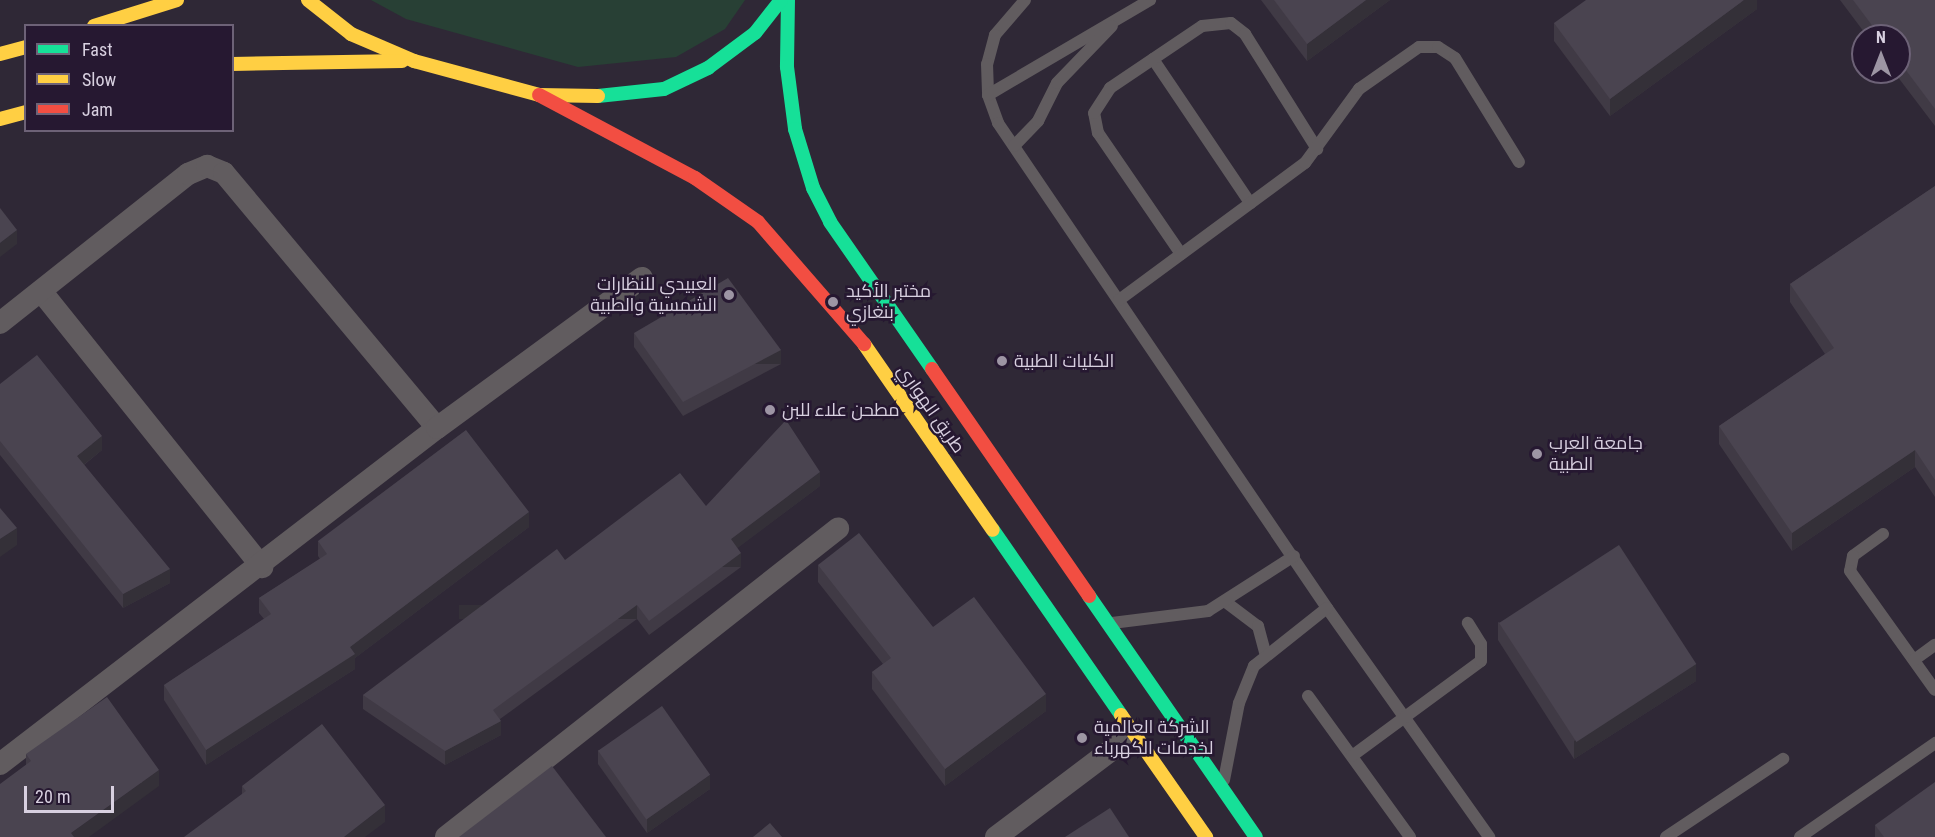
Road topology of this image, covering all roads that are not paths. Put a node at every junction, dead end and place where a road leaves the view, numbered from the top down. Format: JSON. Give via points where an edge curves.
{"nodes":[{"id":1,"x":177,"y":0,"type":"edge"},
{"id":2,"x":308,"y":0,"type":"edge"},
{"id":3,"x":781,"y":0,"type":"edge"},
{"id":4,"x":788,"y":0,"type":"edge"},
{"id":5,"x":1025,"y":0,"type":"edge"},
{"id":6,"x":1149,"y":0,"type":"edge"},
{"id":7,"x":100,"y":24,"type":"edge"},
{"id":8,"x":1113,"y":25,"type":"junction"},
{"id":9,"x":24,"y":47,"type":"edge"},
{"id":10,"x":0,"y":54,"type":"edge"},
{"id":11,"x":1153,"y":59,"type":"junction"},
{"id":12,"x":414,"y":61,"type":"junction"},
{"id":13,"x":234,"y":64,"type":"edge"},
{"id":14,"x":988,"y":94,"type":"junction"},
{"id":15,"x":539,"y":95,"type":"junction"},
{"id":16,"x":24,"y":113,"type":"edge"},
{"id":17,"x":0,"y":119,"type":"edge"},
{"id":18,"x":1014,"y":146,"type":"junction"},
{"id":19,"x":1317,"y":149,"type":"junction"},
{"id":20,"x":1519,"y":162,"type":"dead end"},
{"id":21,"x":1250,"y":203,"type":"junction"},
{"id":22,"x":1181,"y":254,"type":"junction"},
{"id":23,"x":642,"y":278,"type":"dead end"},
{"id":24,"x":41,"y":291,"type":"junction"},
{"id":25,"x":1119,"y":300,"type":"junction"},
{"id":26,"x":0,"y":324,"type":"edge"},
{"id":27,"x":436,"y":428,"type":"junction"},
{"id":28,"x":838,"y":528,"type":"dead end"},
{"id":29,"x":1883,"y":534,"type":"dead end"},
{"id":30,"x":1294,"y":556,"type":"junction"},
{"id":31,"x":262,"y":567,"type":"junction"},
{"id":32,"x":1227,"y":603,"type":"junction"},
{"id":33,"x":1327,"y":608,"type":"junction"},
{"id":34,"x":1112,"y":623,"type":"junction"},
{"id":35,"x":1468,"y":623,"type":"dead end"},
{"id":36,"x":1935,"y":645,"type":"edge"},
{"id":37,"x":1265,"y":652,"type":"junction"},
{"id":38,"x":1914,"y":660,"type":"junction"},
{"id":39,"x":1935,"y":690,"type":"edge"},
{"id":40,"x":1308,"y":696,"type":"dead end"},
{"id":41,"x":1405,"y":718,"type":"junction"},
{"id":42,"x":1134,"y":733,"type":"junction"},
{"id":43,"x":1935,"y":743,"type":"edge"},
{"id":44,"x":1352,"y":756,"type":"junction"},
{"id":45,"x":1782,"y":759,"type":"dead end"},
{"id":46,"x":0,"y":764,"type":"edge"},
{"id":47,"x":1222,"y":788,"type":"junction"},
{"id":48,"x":446,"y":837,"type":"edge"},
{"id":49,"x":996,"y":837,"type":"edge"},
{"id":50,"x":1206,"y":837,"type":"edge"},
{"id":51,"x":1256,"y":837,"type":"edge"},
{"id":52,"x":1410,"y":837,"type":"edge"},
{"id":53,"x":1490,"y":837,"type":"edge"},
{"id":54,"x":1666,"y":837,"type":"edge"},
{"id":55,"x":1800,"y":837,"type":"edge"}],
"edges":[{"from":1,"to":7,"type":"highway"},
{"from":2,"to":12,"type":"highway","via":[[351,34]]},
{"from":3,"to":15,"type":"highway","via":[[755,33],[708,68],[664,88],[618,96]]},
{"from":4,"to":34,"type":"highway","name":"طريق الهواري","via":[[787,67],[795,129],[813,188],[830,222]]},
{"from":5,"to":14,"type":"lane","via":[[995,35],[987,64]]},
{"from":6,"to":8,"type":"lane"},
{"from":8,"to":14,"type":"lane"},
{"from":8,"to":18,"type":"lane","via":[[1058,83],[1038,121]]},
{"from":9,"to":10,"type":"highway"},
{"from":11,"to":19,"type":"lane","via":[[1202,26],[1231,23],[1245,34]]},
{"from":11,"to":21,"type":"lane"},
{"from":11,"to":22,"type":"lane","via":[[1102,94],[1095,123]]},
{"from":12,"to":13,"type":"highway"},
{"from":12,"to":15,"type":"highway"},
{"from":14,"to":18,"type":"lane"},
{"from":15,"to":42,"type":"highway","name":"طريق الهواري","via":[[695,178],[758,222],[799,262],[852,327]]},
{"from":16,"to":17,"type":"highway"},
{"from":18,"to":25,"type":"lane"},
{"from":19,"to":20,"type":"lane","via":[[1359,88],[1429,46],[1455,58]]},
{"from":19,"to":21,"type":"lane"},
{"from":21,"to":22,"type":"lane"},
{"from":22,"to":25,"type":"lane"},
{"from":23,"to":27,"type":"street"},
{"from":24,"to":26,"type":"street"},
{"from":24,"to":27,"type":"street","via":[[189,174],[207,166],[224,172]]},
{"from":24,"to":31,"type":"street"},
{"from":25,"to":30,"type":"lane"},
{"from":27,"to":31,"type":"street"},
{"from":28,"to":48,"type":"street"},
{"from":29,"to":38,"type":"lane","via":[[1853,556],[1850,571]]},
{"from":30,"to":32,"type":"lane"},
{"from":30,"to":33,"type":"lane"},
{"from":31,"to":46,"type":"street"},
{"from":32,"to":34,"type":"lane","via":[[1185,618]]},
{"from":32,"to":37,"type":"lane","via":[[1258,626]]},
{"from":33,"to":37,"type":"lane"},
{"from":33,"to":41,"type":"lane"},
{"from":34,"to":47,"type":"highway","name":"طريق الهواري"},
{"from":35,"to":41,"type":"lane","via":[[1481,644],[1481,661]]},
{"from":36,"to":38,"type":"lane"},
{"from":37,"to":47,"type":"lane","via":[[1245,684]]},
{"from":38,"to":39,"type":"lane"},
{"from":40,"to":44,"type":"lane"},
{"from":41,"to":44,"type":"lane"},
{"from":41,"to":53,"type":"lane"},
{"from":42,"to":49,"type":"street"},
{"from":42,"to":50,"type":"highway","name":"طريق الهواري"},
{"from":43,"to":55,"type":"lane"},
{"from":44,"to":52,"type":"lane"},
{"from":45,"to":54,"type":"lane"},
{"from":47,"to":51,"type":"highway","name":"طريق الهواري"}]}
